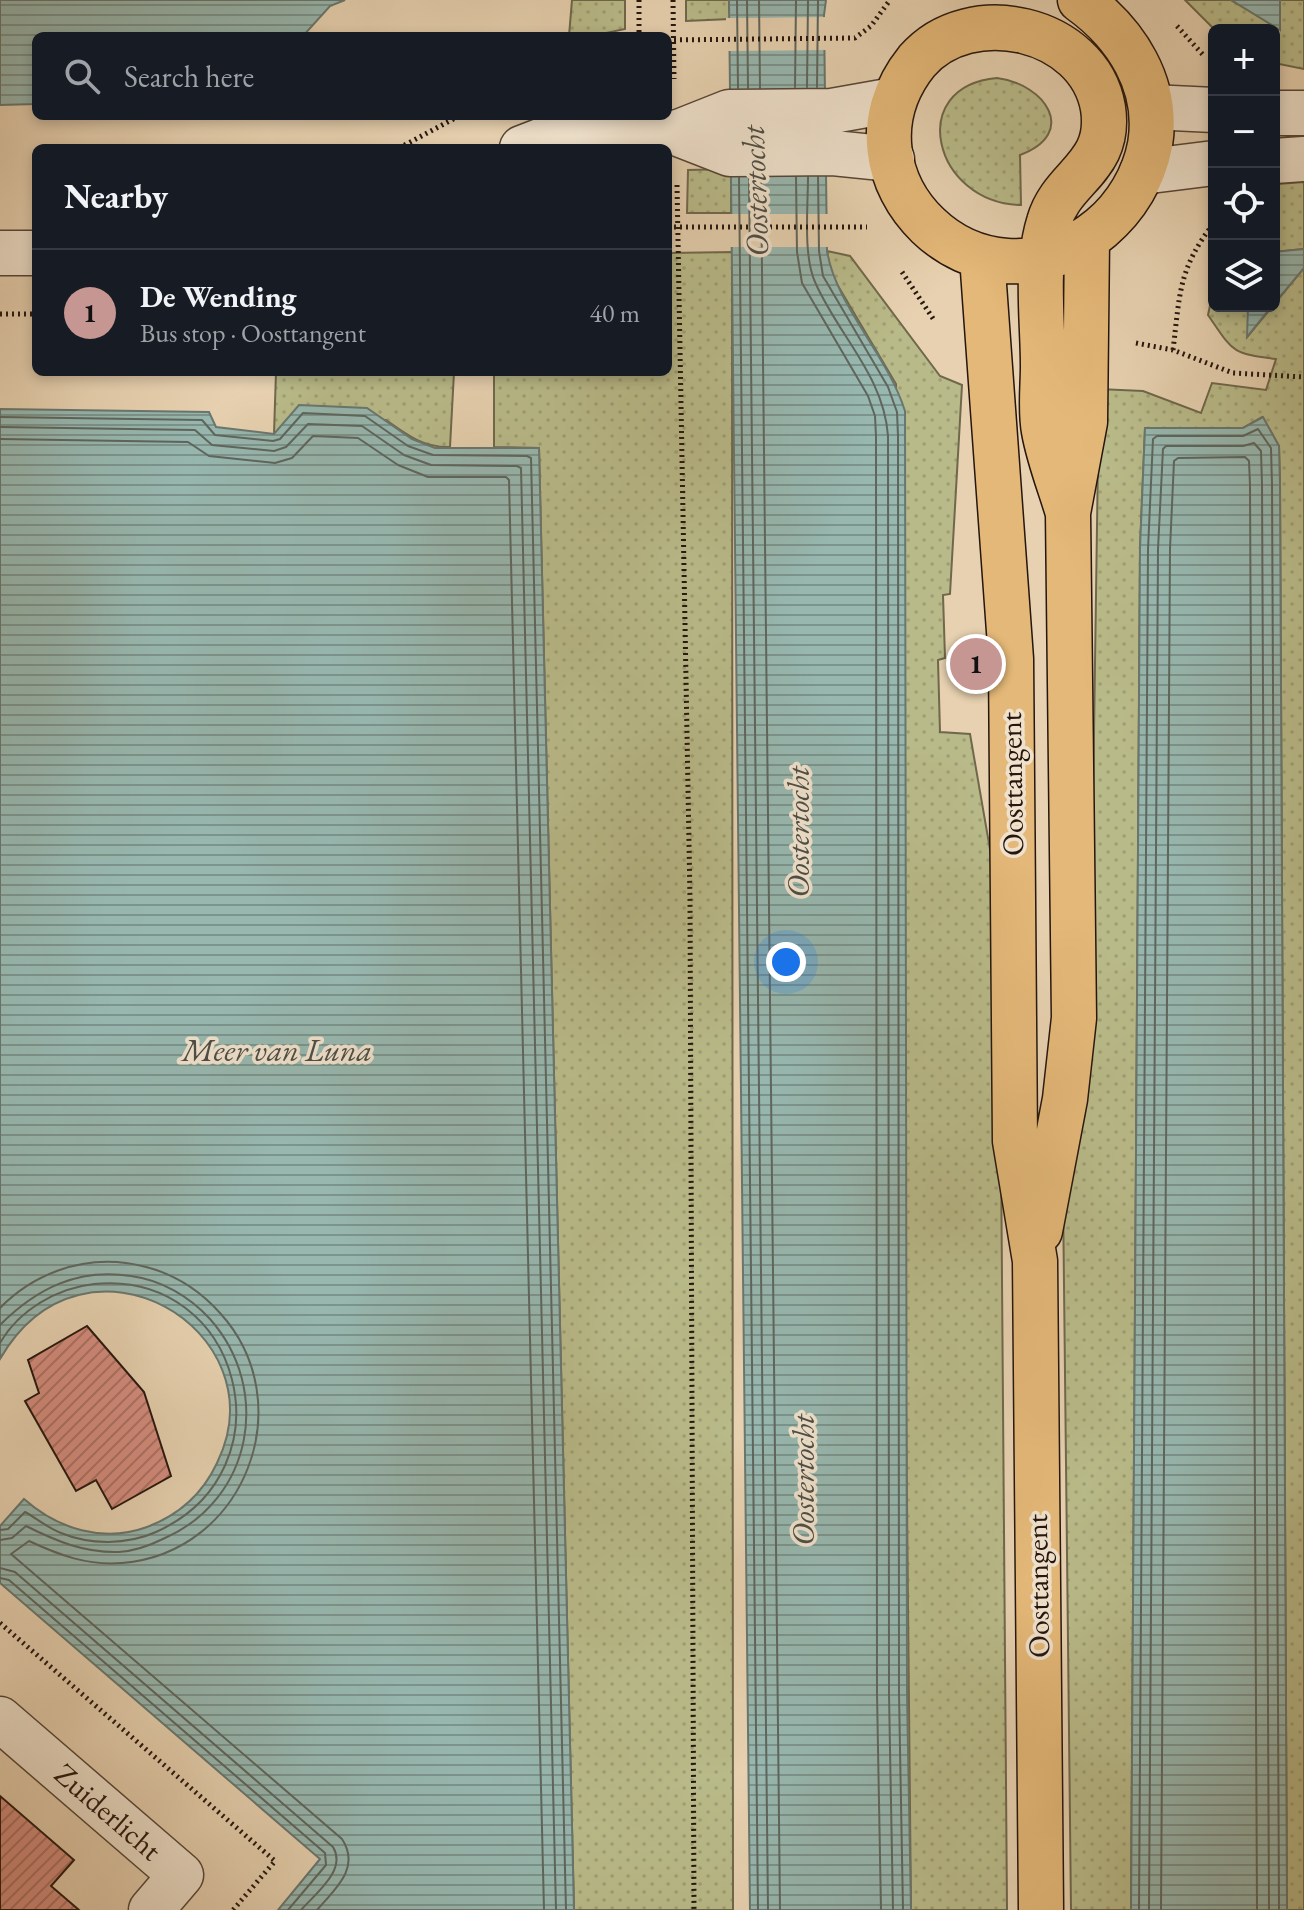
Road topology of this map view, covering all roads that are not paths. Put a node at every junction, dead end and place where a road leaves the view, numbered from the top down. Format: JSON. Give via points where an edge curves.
{"nodes":[{"id":1,"x":1080,"y":0,"type":"edge"},
{"id":2,"x":977,"y":13,"type":"edge"},
{"id":3,"x":1099,"y":93,"type":"junction"},
{"id":4,"x":894,"y":100,"type":"junction"},
{"id":5,"x":1151,"y":107,"type":"junction"},
{"id":6,"x":1208,"y":110,"type":"edge"},
{"id":7,"x":1280,"y":113,"type":"edge"},
{"id":8,"x":1304,"y":113,"type":"edge"},
{"id":9,"x":832,"y":132,"type":"junction"},
{"id":10,"x":532,"y":144,"type":"edge"},
{"id":11,"x":661,"y":144,"type":"edge"},
{"id":12,"x":672,"y":151,"type":"edge"},
{"id":13,"x":892,"y":159,"type":"junction"},
{"id":14,"x":1304,"y":159,"type":"edge"},
{"id":15,"x":1280,"y":161,"type":"edge"},
{"id":16,"x":1208,"y":164,"type":"edge"},
{"id":17,"x":1142,"y":172,"type":"junction"},
{"id":18,"x":1087,"y":240,"type":"junction"},
{"id":19,"x":0,"y":253,"type":"edge"},
{"id":20,"x":32,"y":253,"type":"edge"},
{"id":21,"x":982,"y":257,"type":"junction"},
{"id":22,"x":1043,"y":259,"type":"junction"},
{"id":23,"x":1068,"y":513,"type":"junction"},
{"id":24,"x":1035,"y":1261,"type":"junction"},
{"id":25,"x":0,"y":1719,"type":"edge"},
{"id":26,"x":151,"y":1910,"type":"edge"},
{"id":27,"x":1041,"y":1910,"type":"edge"}],
"edges":[{"from":1,"to":5,"type":"main road","via":[[1109,23],[1136,59]]},
{"from":2,"to":3,"type":"main road","via":[[1069,52]]},
{"from":2,"to":4,"type":"main road","via":[[922,55]]},
{"from":3,"to":5,"type":"main road"},
{"from":3,"to":22,"type":"main road","via":[[1104,131],[1097,153],[1054,206]]},
{"from":4,"to":9,"type":"street"},
{"from":4,"to":13,"type":"main road"},
{"from":5,"to":6,"type":"street"},
{"from":5,"to":17,"type":"main road"},
{"from":7,"to":8,"type":"street"},
{"from":9,"to":12,"type":"street","via":[[729,133]]},
{"from":9,"to":13,"type":"street"},
{"from":10,"to":11,"type":"street","via":[[553,136],[641,132]]},
{"from":13,"to":21,"type":"main road","via":[[900,186],[933,231]]},
{"from":14,"to":15,"type":"street"},
{"from":16,"to":17,"type":"street"},
{"from":17,"to":18,"type":"main road","via":[[1129,199]]},
{"from":18,"to":22,"type":"main road"},
{"from":18,"to":23,"type":"main road","name":"Oosttangent","via":[[1085,422]]},
{"from":19,"to":20,"type":"street"},
{"from":21,"to":22,"type":"main road"},
{"from":21,"to":24,"type":"main road","name":"Oosttangent","via":[[1011,659],[1015,1141]]},
{"from":22,"to":23,"type":"main road","name":"Oosttangent","via":[[1043,429]]},
{"from":23,"to":24,"type":"main road","name":"Oosttangent","via":[[1074,1018]]},
{"from":24,"to":27,"type":"main road","name":"Oosttangent"},
{"from":25,"to":26,"type":"street","name":"Zuiderlicht","via":[[181,1875]]}]}
